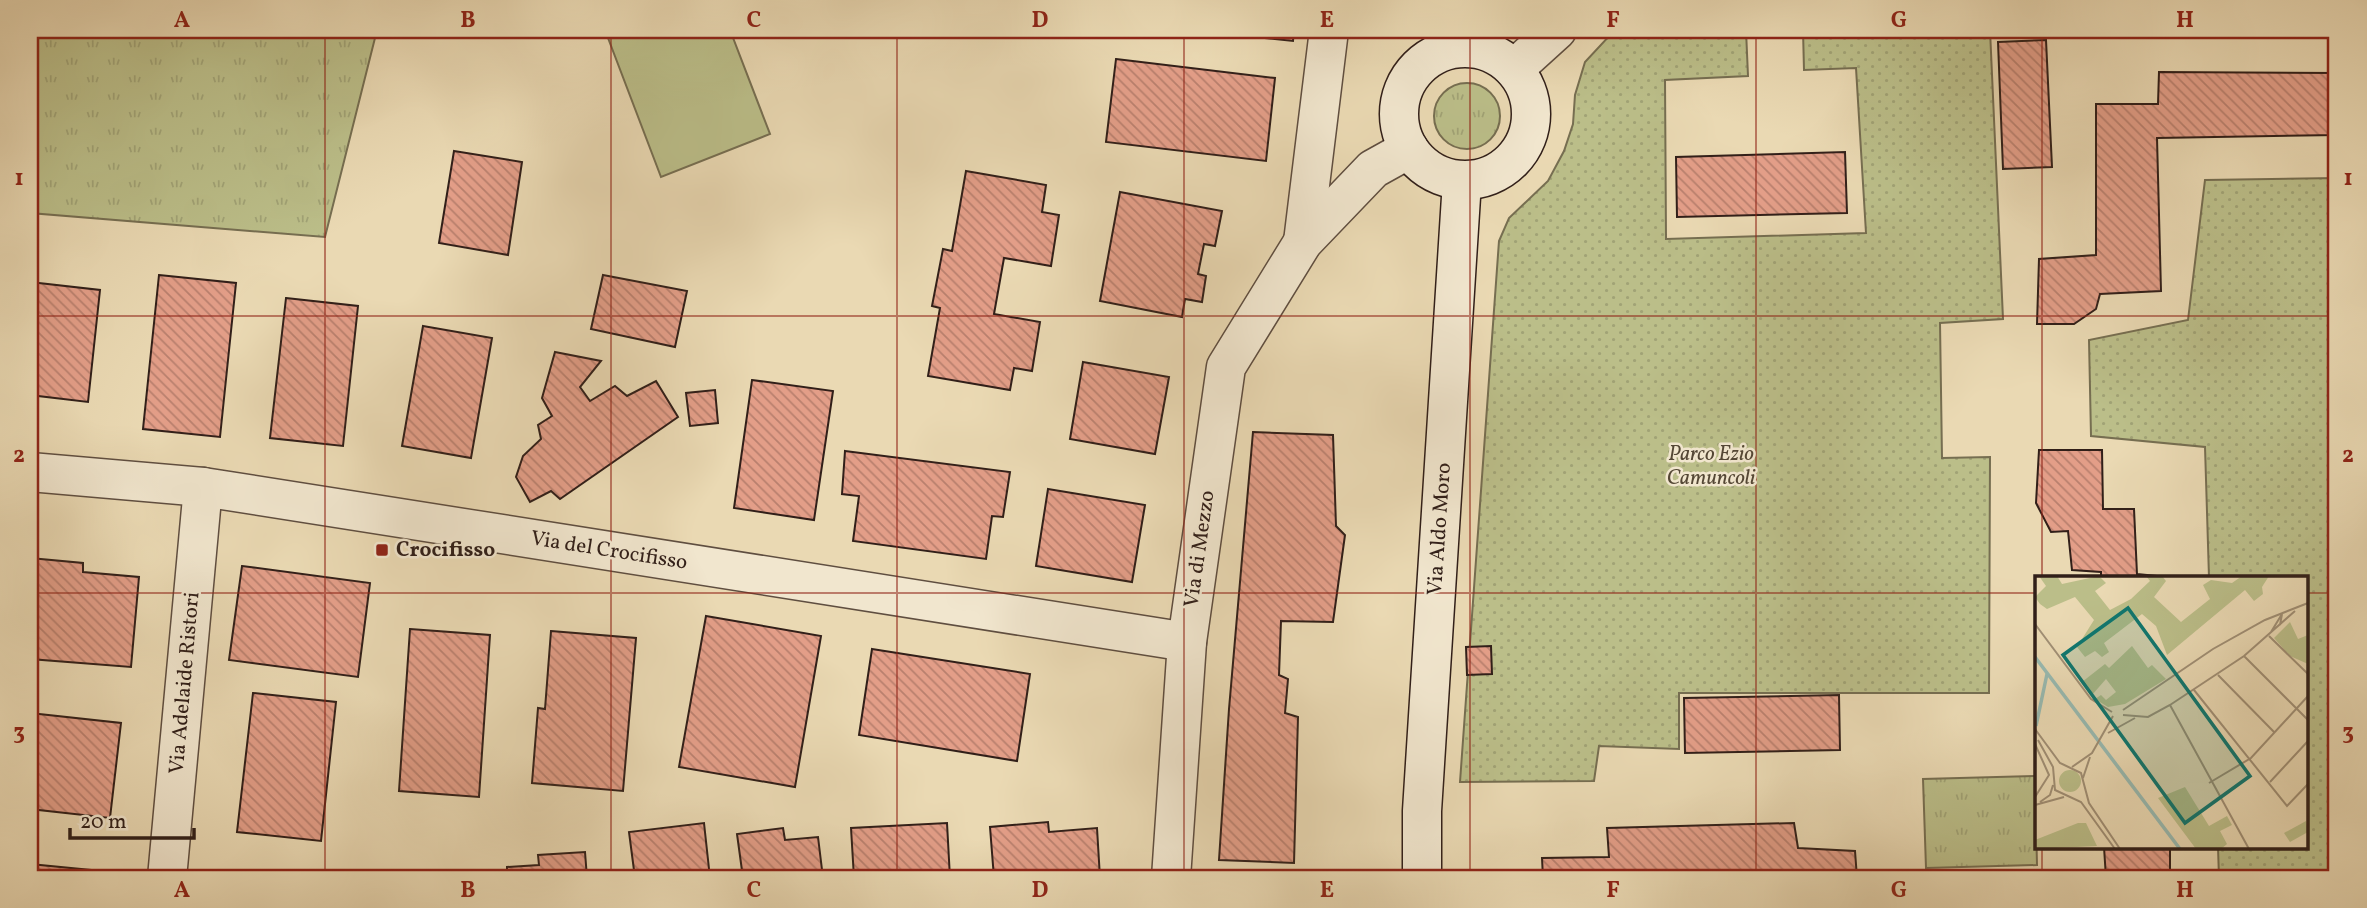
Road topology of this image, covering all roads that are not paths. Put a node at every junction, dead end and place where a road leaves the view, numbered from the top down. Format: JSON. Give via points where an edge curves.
{"nodes":[{"id":1,"x":1329,"y":30,"type":"edge"},
{"id":2,"x":1557,"y":30,"type":"edge"},
{"id":3,"x":1459,"y":38,"type":"edge"},
{"id":4,"x":1514,"y":69,"type":"junction"},
{"id":5,"x":1409,"y":149,"type":"junction"},
{"id":6,"x":1462,"y":181,"type":"junction"},
{"id":7,"x":1303,"y":242,"type":"junction"},
{"id":8,"x":30,"y":472,"type":"edge"},
{"id":9,"x":203,"y":487,"type":"junction"},
{"id":10,"x":1186,"y":642,"type":"junction"},
{"id":11,"x":167,"y":878,"type":"edge"},
{"id":12,"x":1171,"y":878,"type":"edge"},
{"id":13,"x":1422,"y":878,"type":"edge"}],
"edges":[{"from":1,"to":7,"type":"street","name":"Via di Mezzo"},
{"from":2,"to":4,"type":"street"},
{"from":3,"to":4,"type":"street","via":[[1499,56]]},
{"from":3,"to":5,"type":"street","via":[[1426,60],[1403,91],[1401,131]]},
{"from":4,"to":6,"type":"street","via":[[1526,87],[1532,109],[1530,131],[1505,168],[1485,178]]},
{"from":5,"to":6,"type":"street","via":[[1440,176]]},
{"from":5,"to":7,"type":"street","name":"Via di Mezzo","via":[[1373,169]]},
{"from":6,"to":13,"type":"street","name":"Via Aldo Moro","via":[[1422,811]]},
{"from":7,"to":10,"type":"street","name":"Via di Mezzo","via":[[1226,367]]},
{"from":8,"to":9,"type":"street","name":"Via del Crocifisso"},
{"from":9,"to":10,"type":"street","name":"Via del Crocifisso"},
{"from":9,"to":11,"type":"street","name":"Via Adelaide Ristori"},
{"from":10,"to":12,"type":"street","name":"Via di Mezzo"}]}
